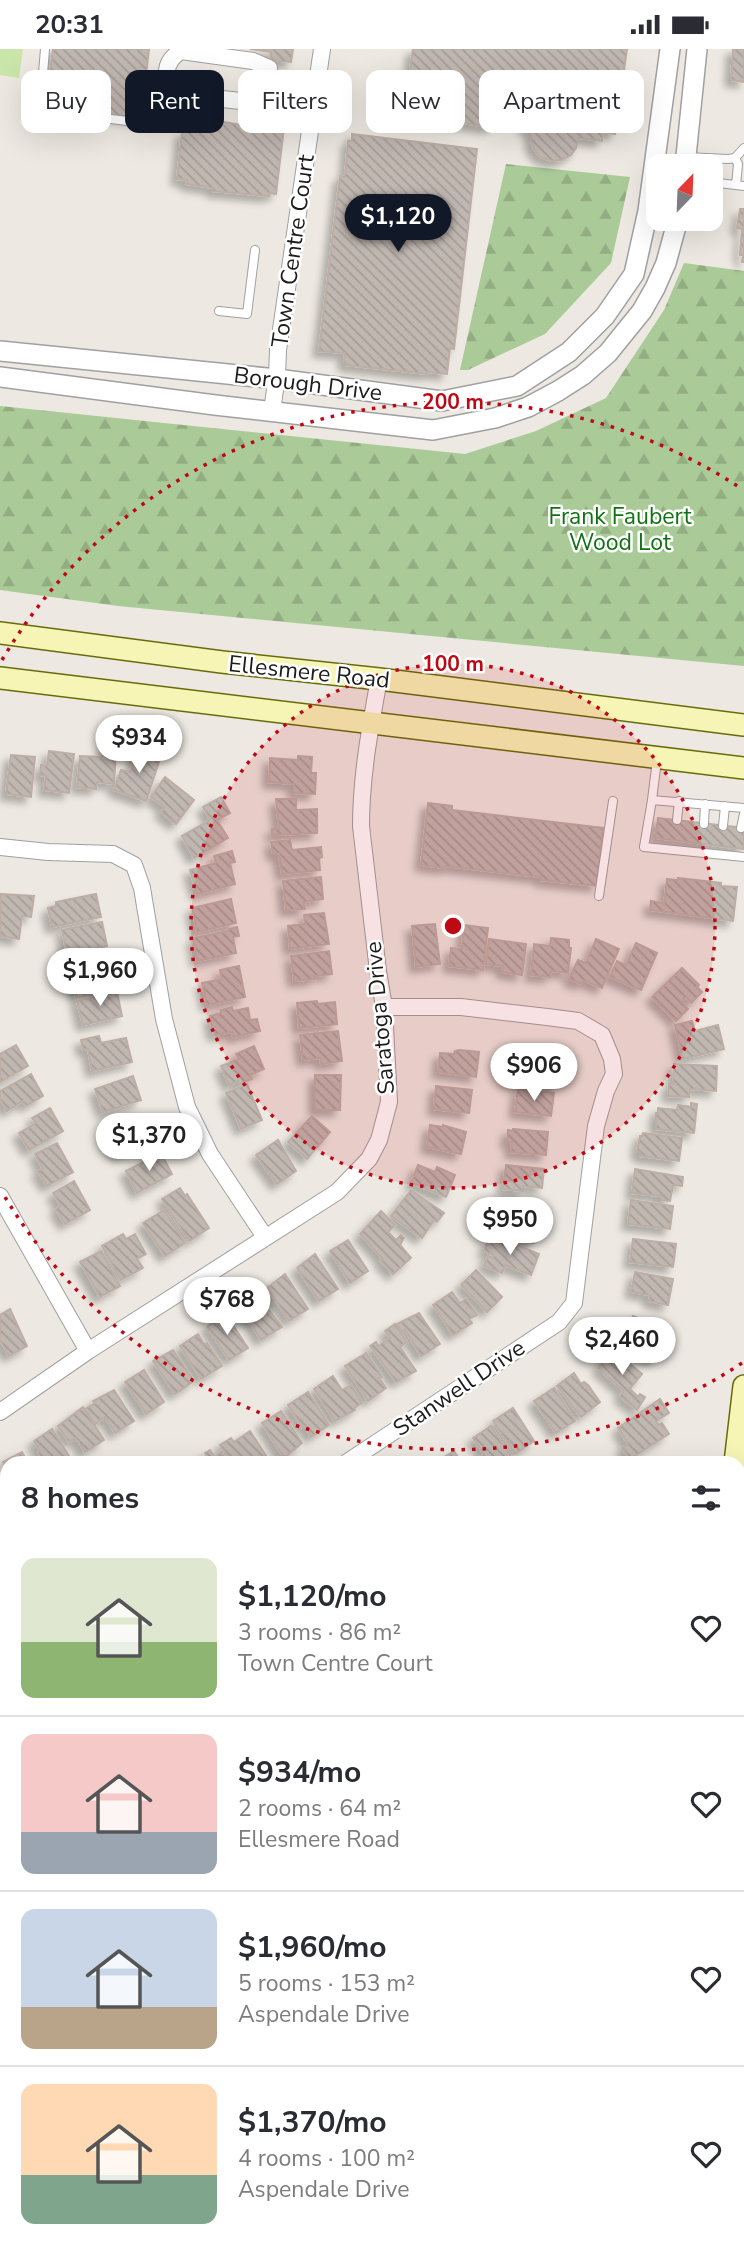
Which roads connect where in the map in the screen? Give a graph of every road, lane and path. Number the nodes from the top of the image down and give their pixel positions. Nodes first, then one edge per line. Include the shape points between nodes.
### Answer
1 (45, 49) edge
2 (322, 49) edge
3 (670, 49) edge
4 (697, 49) edge
5 (269, 68) dead end
6 (166, 70) edge
7 (125, 121) edge
8 (744, 148) edge
9 (687, 154) edge
10 (735, 158) junction
11 (723, 159) edge
12 (740, 186) edge
13 (675, 231) edge
14 (255, 250) dead end
15 (219, 311) dead end
16 (0, 351) edge
17 (0, 377) edge
18 (277, 379) junction
19 (272, 411) junction
20 (0, 621) edge
21 (0, 633) edge
22 (29, 636) junction
23 (0, 678) edge
24 (379, 679) junction
25 (371, 722) junction
26 (744, 725) edge
27 (658, 757) junction
28 (744, 768) edge
29 (652, 800) junction
30 (613, 801) dead end
31 (679, 801) junction
32 (705, 804) junction
33 (725, 806) junction
34 (744, 807) edge
35 (744, 814) edge
36 (677, 820) dead end
37 (704, 824) dead end
38 (723, 826) dead end
39 (741, 828) dead end
40 (0, 847) edge
41 (740, 854) edge
42 (599, 896) dead end
43 (384, 1007) junction
44 (0, 1196) edge
45 (265, 1237) junction
46 (88, 1351) junction
47 (744, 1386) edge
48 (0, 1412) edge
49 (357, 1456) edge
50 (735, 1456) edge

1 - 7 lane via 40,110
2 - 18 street, Town Centre Court
3 - 18 street, Borough Drive via 648,211 634,274 605,316 569,352 517,386 442,401
4 - 9 street
5 - 6 street via 253,61 181,51
8 - 10 lane
10 - 11 lane
10 - 12 lane
13 - 19 street, Borough Drive via 655,288 624,334 583,375 528,407 433,430
14 - 15 lane via 247,314
16 - 18 street, Borough Drive
17 - 19 street, Borough Drive
18 - 19 street, Town Centre Court
20 - 22 street
21 - 22 main road, Ellesmere Road
22 - 24 main road, Ellesmere Road
23 - 25 main road, Ellesmere Road
24 - 25 street, Saratoga Drive
24 - 26 main road, Ellesmere Road
25 - 27 main road, Ellesmere Road
25 - 43 street, Saratoga Drive via 361,826
27 - 28 main road, Ellesmere Road
27 - 29 lane
29 - 31 lane
29 - 41 lane via 644,847
30 - 42 lane
31 - 32 lane
31 - 36 lane
32 - 33 lane
32 - 37 lane
33 - 34 lane
33 - 38 lane
35 - 39 lane
40 - 45 street via 113,854 134,865 164,1019 187,1107 210,1154
43 - 45 street, Saratoga Drive via 389,1102 379,1140 369,1159 337,1192
43 - 49 street, Stanwell Drive via 461,1007 578,1021 601,1035 614,1074 596,1126 574,1303 559,1322
44 - 46 street
45 - 46 street, Saratoga Drive
46 - 48 street, Saratoga Drive
47 - 50 main road

